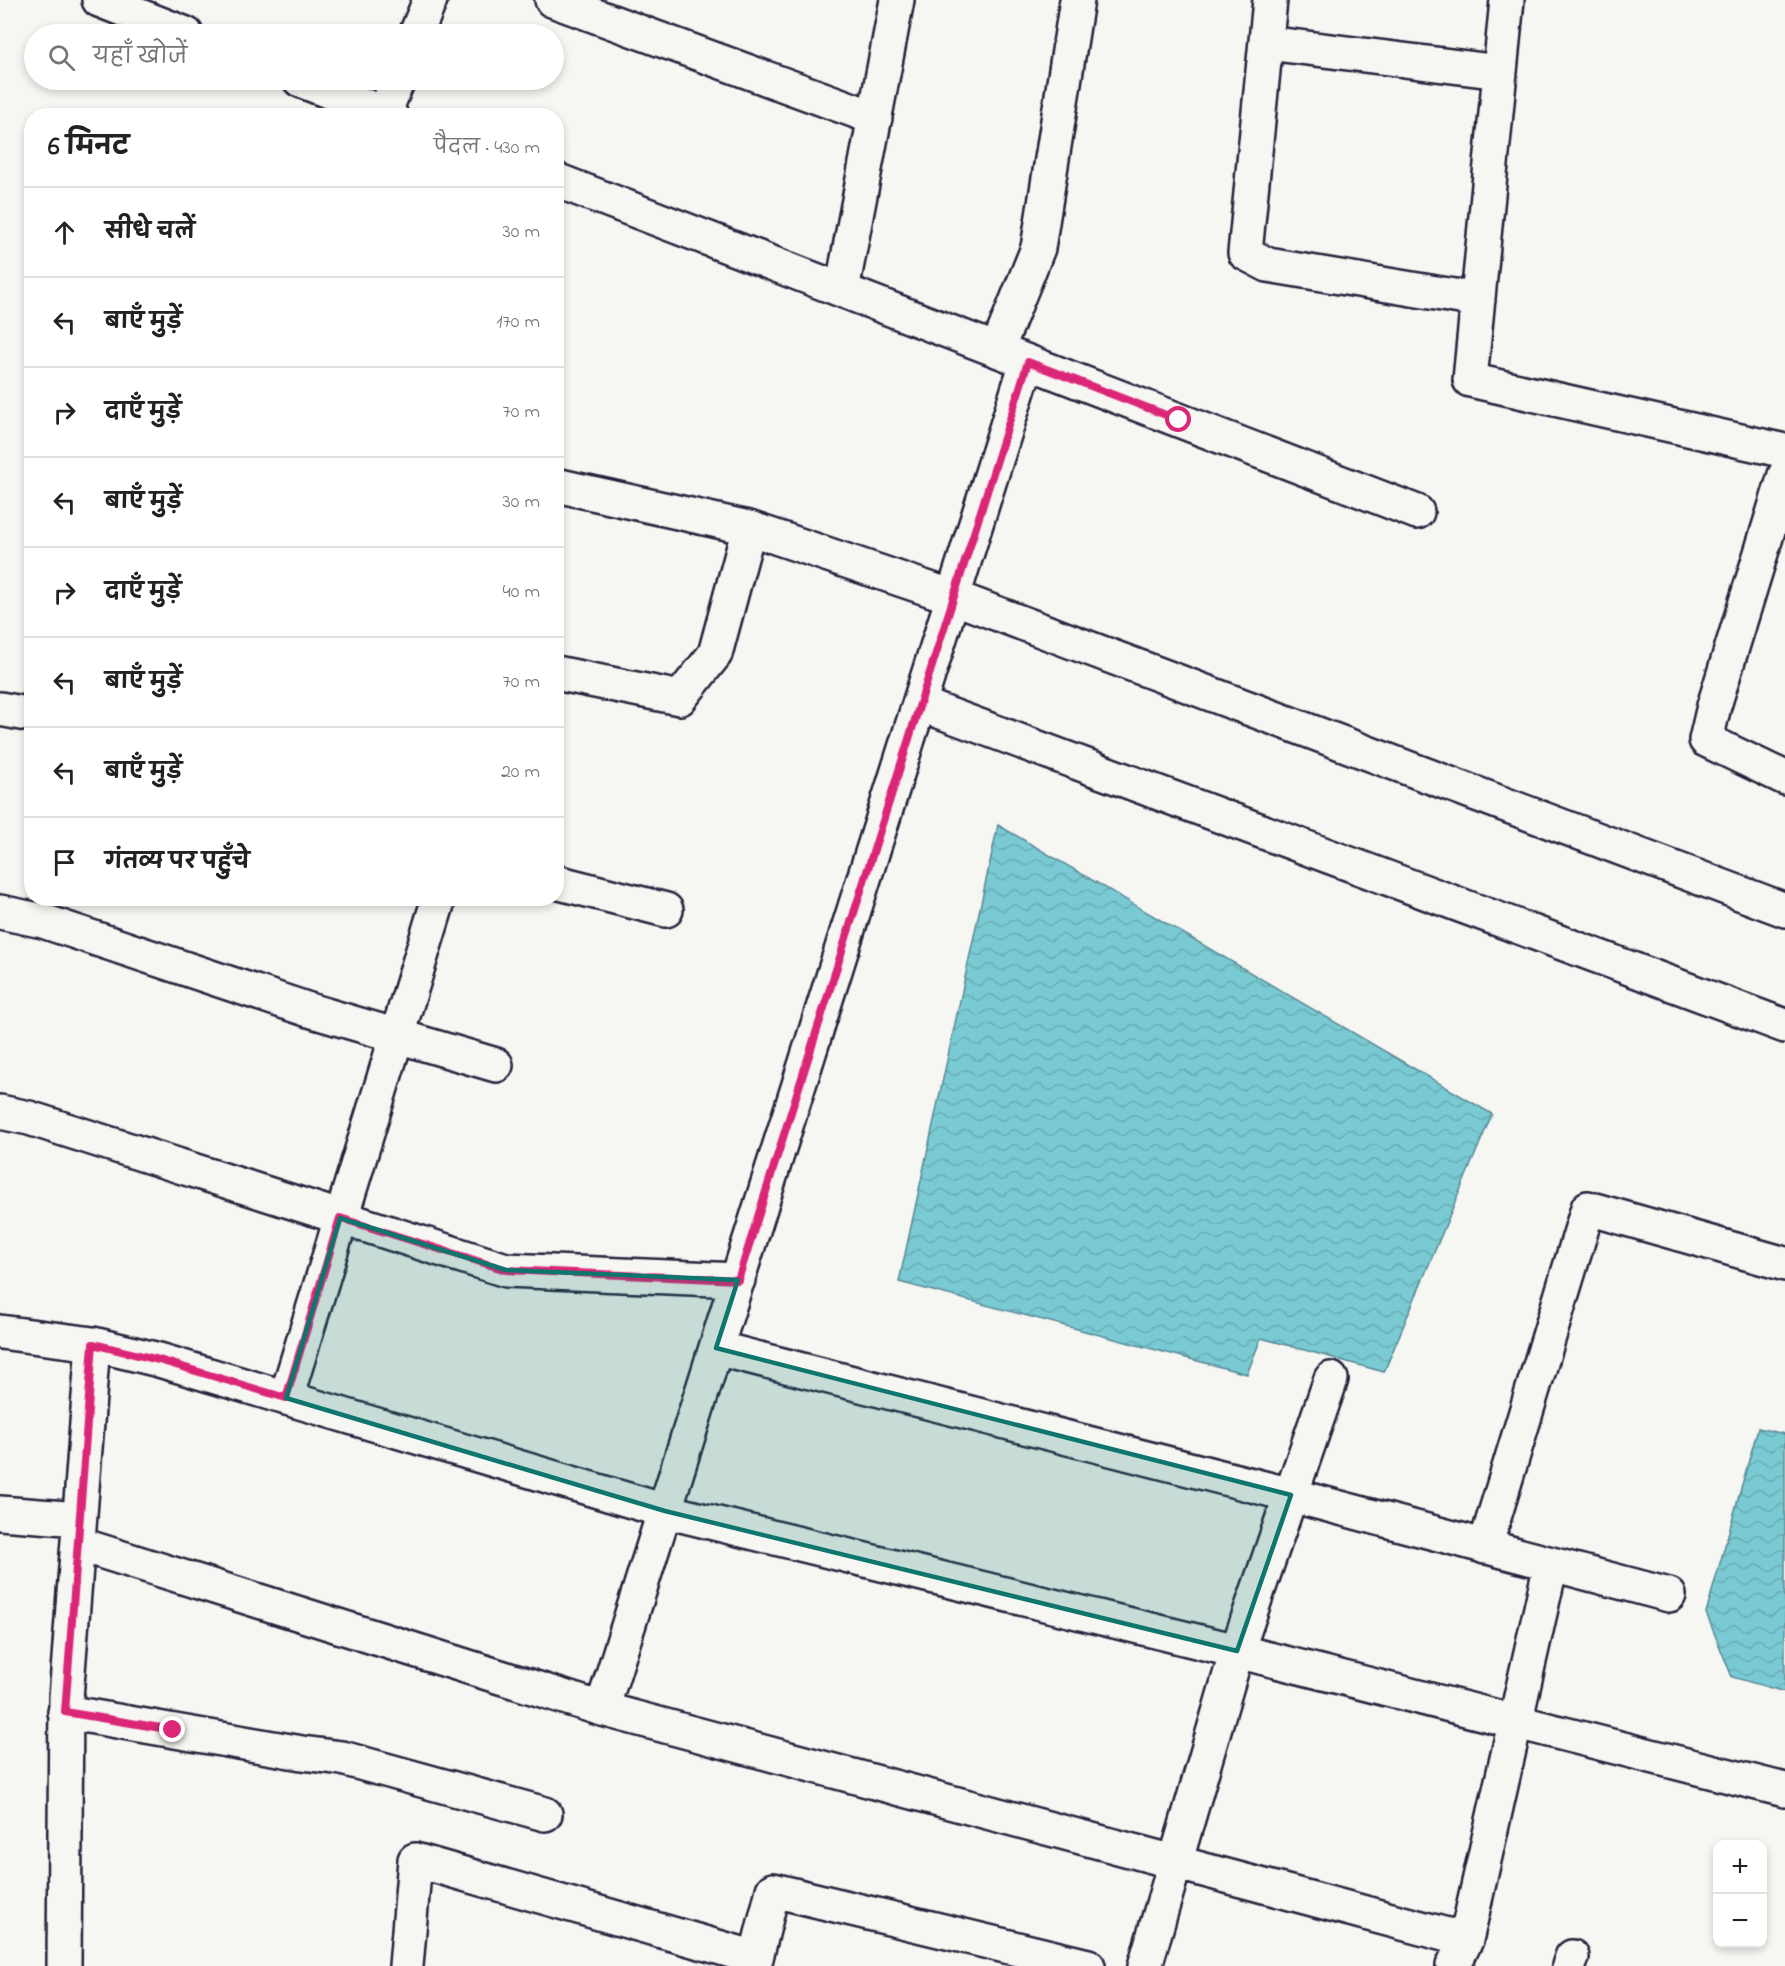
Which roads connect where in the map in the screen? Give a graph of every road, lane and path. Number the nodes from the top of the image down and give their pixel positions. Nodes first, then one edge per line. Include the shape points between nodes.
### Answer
1 (99, 0) edge
2 (430, 0) edge
3 (552, 0) edge
4 (897, 0) edge
5 (1077, 0) edge
6 (1270, 0) edge
7 (1507, 0) edge
8 (160, 24) edge
9 (420, 24) edge
10 (1267, 43) junction
11 (1500, 72) junction
12 (325, 90) edge
13 (395, 90) edge
14 (369, 108) edge
15 (388, 108) edge
16 (875, 118) junction
17 (564, 183) edge
18 (842, 290) junction
19 (1478, 300) junction
20 (997, 350) junction
21 (1028, 362) junction
22 (1785, 451) edge
23 (1785, 475) edge
24 (564, 487) edge
25 (1417, 512) dead end
26 (749, 528) junction
27 (953, 597) junction
28 (564, 676) edge
29 (920, 704) junction
30 (0, 709) edge
31 (24, 714) edge
32 (1785, 778) edge
33 (564, 884) edge
34 (437, 906) edge
35 (666, 910) dead end
36 (1785, 910) edge
37 (0, 912) edge
38 (1785, 1026) edge
39 (396, 1037) junction
40 (496, 1065) dead end
41 (0, 1112) edge
42 (340, 1218) junction
43 (1785, 1264) edge
44 (738, 1280) junction
45 (0, 1332) edge
46 (93, 1344) junction
47 (716, 1348) junction
48 (1331, 1379) dead end
49 (286, 1398) junction
50 (1291, 1495) junction
51 (665, 1511) junction
52 (0, 1513) edge
53 (79, 1531) junction
54 (1485, 1547) junction
55 (1551, 1564) junction
56 (1669, 1595) dead end
57 (1237, 1651) junction
58 (602, 1709) junction
59 (65, 1712) junction
60 (1515, 1721) junction
61 (1785, 1790) edge
62 (545, 1814) dead end
63 (1175, 1861) junction
64 (1459, 1953) edge
65 (64, 1966) edge
66 (406, 1966) edge
67 (1088, 1966) edge
68 (1145, 1966) edge

1 - 8 street
2 - 9 street
3 - 16 street
4 - 16 street
5 - 20 street via 1038,248
6 - 10 street
7 - 11 street
10 - 11 street
10 - 19 street via 1245,253 1268,265
11 - 19 street
12 - 14 street
13 - 15 street
16 - 18 street
17 - 18 street
18 - 20 street
19 - 22 street via 1470,381
20 - 21 street
21 - 25 street
21 - 27 street
23 - 32 street via 1706,740
24 - 26 street
26 - 27 street
26 - 28 street via 714,654 680,698
27 - 29 street
27 - 36 street
29 - 38 street
29 - 44 street
30 - 31 street
33 - 35 street
34 - 39 street
37 - 39 street via 43,921
39 - 40 street
39 - 42 street
41 - 42 street
42 - 44 street via 506,1270
42 - 49 street
43 - 54 street via 1588,1208
44 - 47 street
45 - 46 street
46 - 49 street
46 - 53 street
47 - 50 street
47 - 51 street
48 - 50 street
49 - 51 street
50 - 54 street
50 - 57 street
51 - 57 street
51 - 58 street
52 - 53 street
53 - 58 street
53 - 59 street
54 - 55 street
55 - 56 street
55 - 60 street
57 - 60 street
57 - 63 street
58 - 63 street
59 - 62 street via 342,1758
59 - 65 street
60 - 61 street
60 - 64 street
63 - 64 street
63 - 68 street
66 - 67 street via 415,1860 756,1958 773,1890

